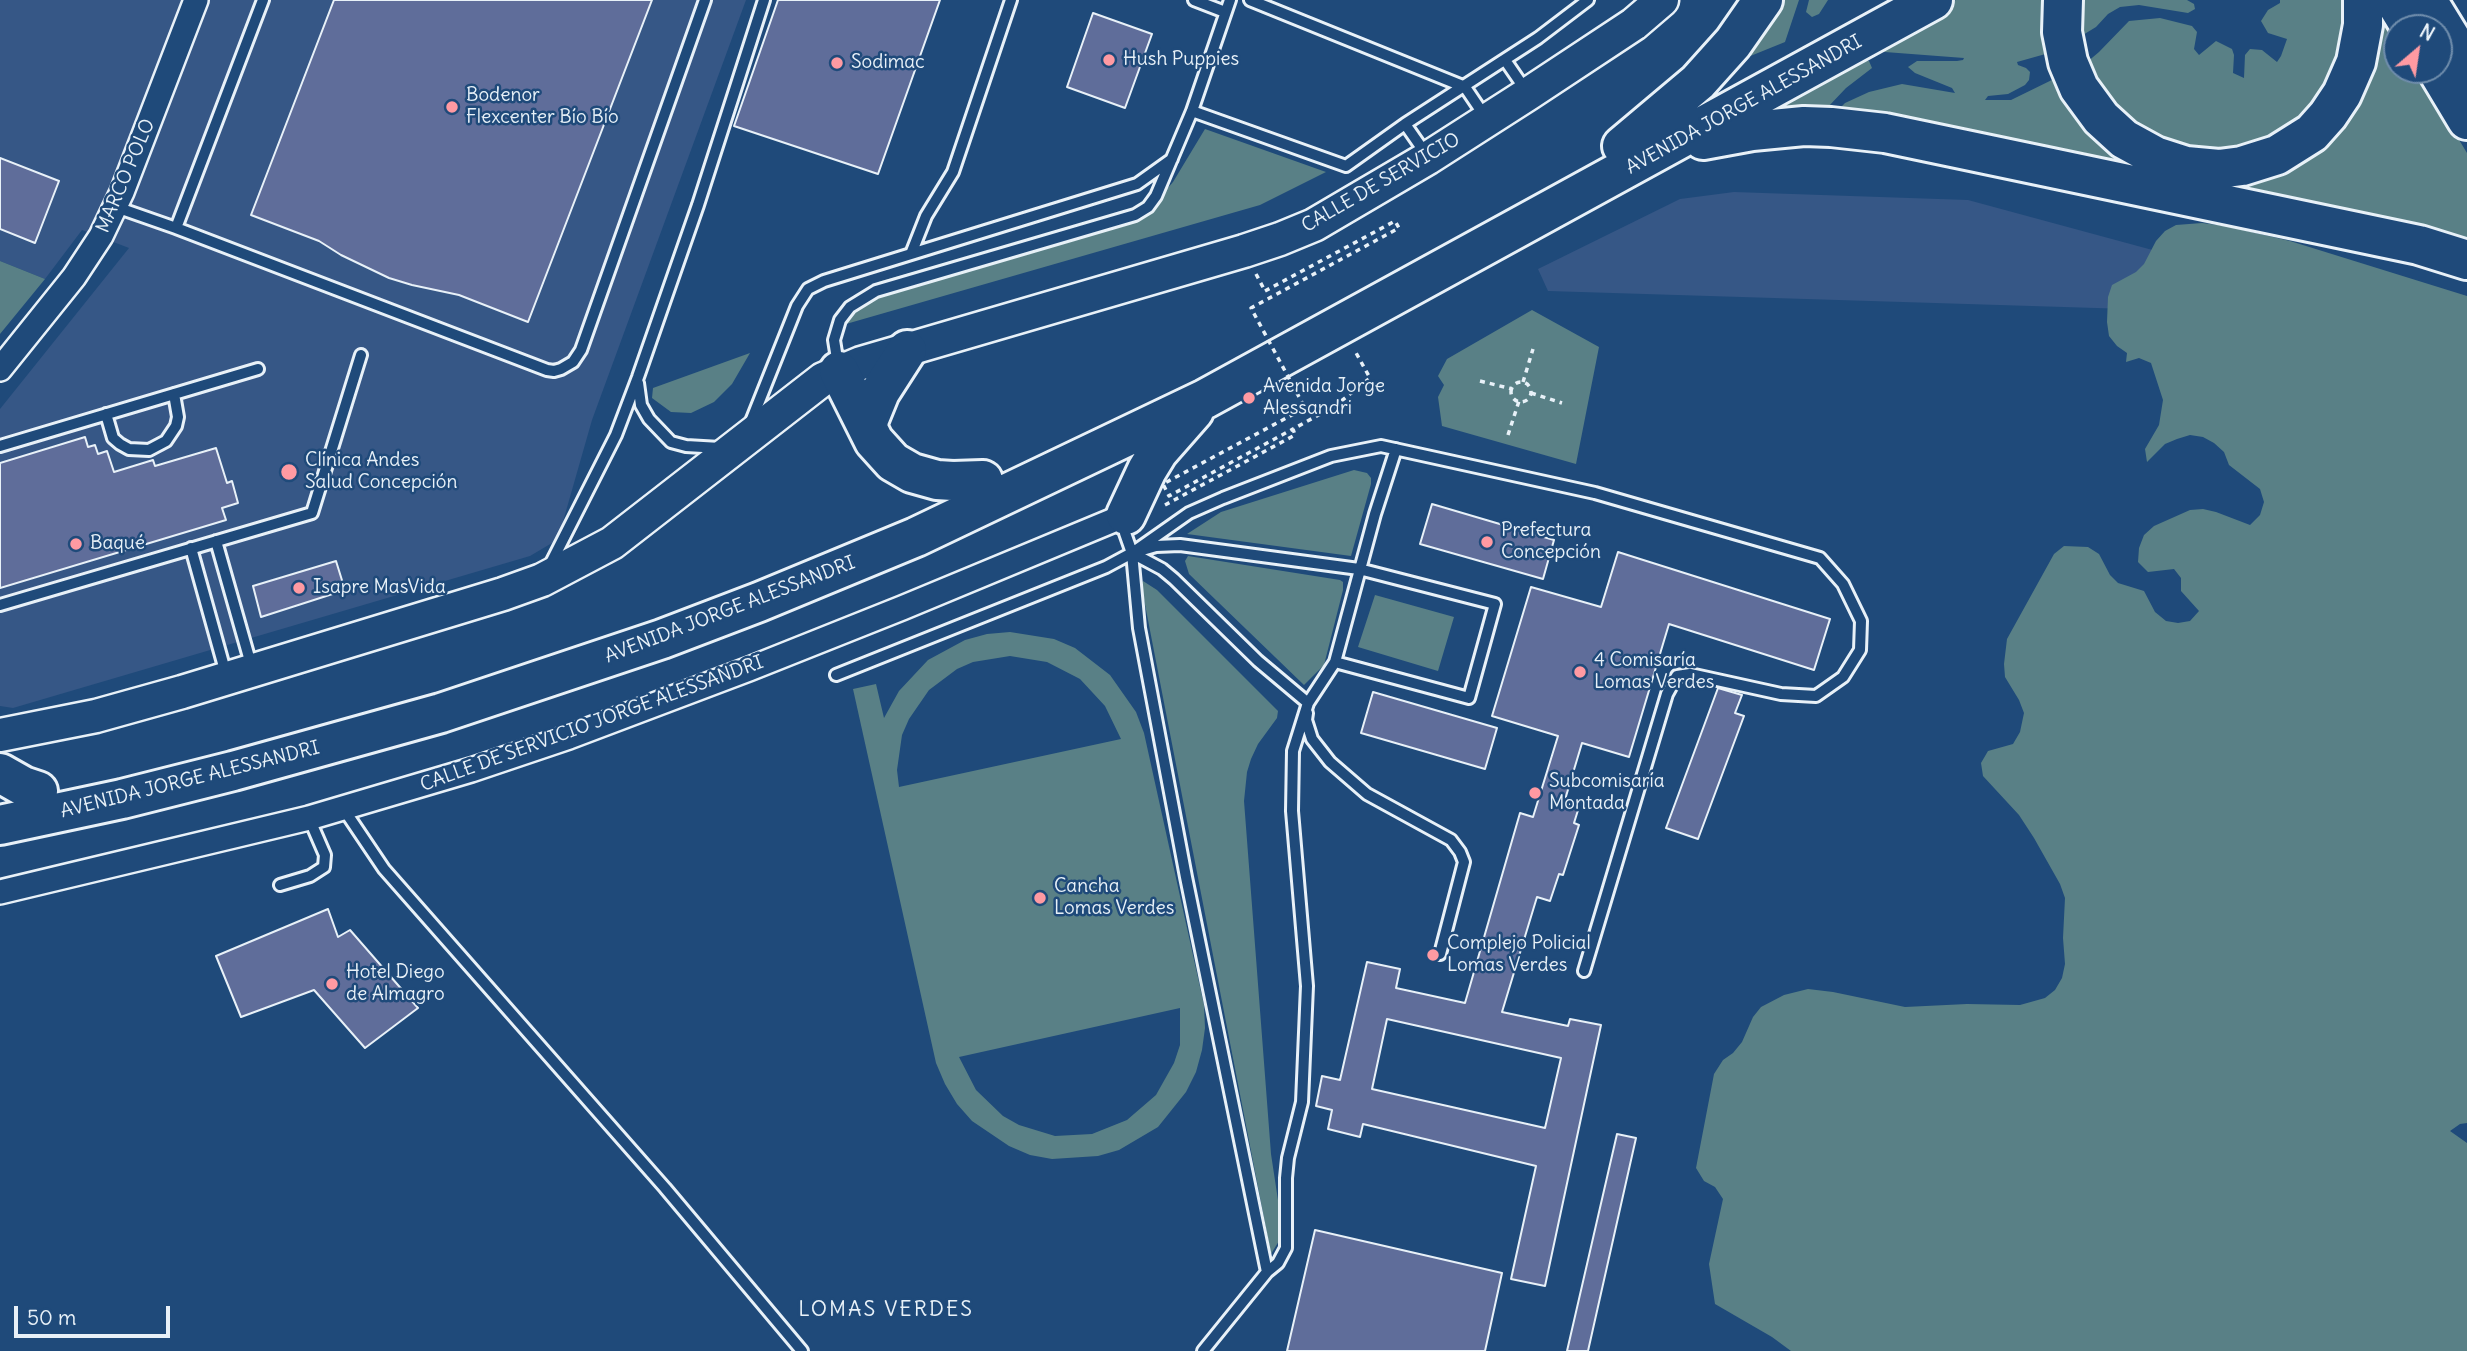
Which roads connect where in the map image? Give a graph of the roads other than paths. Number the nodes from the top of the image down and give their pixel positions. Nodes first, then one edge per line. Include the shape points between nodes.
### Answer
1 (196, 0) edge
2 (262, 0) edge
3 (705, 0) edge
4 (764, 0) edge
5 (1011, 0) edge
6 (1194, 0) edge
7 (1230, 0) edge
8 (1250, 0) edge
9 (1588, 0) edge
10 (1662, 0) edge
11 (1763, 0) edge
12 (1884, 0) edge
13 (1934, 0) edge
14 (2063, 0) edge
15 (2363, 0) edge
16 (2427, 0) edge
17 (2445, 0) edge
18 (1225, 12) junction
19 (2467, 20) edge
20 (1504, 60) junction
21 (2467, 65) edge
22 (2445, 84) edge
23 (1465, 87) junction
24 (1528, 94) junction
25 (1192, 111) junction
26 (1487, 120) junction
27 (2467, 120) edge
28 (1405, 124) junction
29 (1638, 150) junction
30 (1428, 158) junction
31 (1172, 159) junction
32 (116, 207) junction
33 (176, 228) junction
34 (911, 254) junction
35 (2467, 260) edge
36 (906, 350) junction
37 (361, 355) dead end
38 (0, 369) edge
39 (258, 369) dead end
40 (839, 372) junction
41 (638, 377) junction
42 (174, 394) junction
43 (1205, 399) junction
44 (106, 414) junction
45 (868, 428) junction
46 (739, 444) junction
47 (0, 446) edge
48 (1395, 449) junction
49 (1066, 467) junction
50 (983, 480) junction
51 (1141, 510) junction
52 (216, 541) junction
53 (191, 548) junction
54 (1132, 553) junction
55 (1359, 569) junction
56 (542, 580) junction
57 (0, 605) edge
58 (1335, 662) junction
59 (240, 674) junction
60 (836, 675) dead end
61 (1308, 703) junction
62 (8, 731) edge
63 (0, 773) edge
64 (38, 791) junction
65 (0, 800) edge
66 (346, 807) junction
67 (309, 818) junction
68 (0, 825) edge
69 (280, 886) dead end
70 (0, 892) edge
71 (1440, 954) dead end
72 (1584, 971) dead end
73 (1267, 1272) junction
74 (802, 1351) edge
75 (1203, 1351) edge

1 - 32 street, MARCO POLO
2 - 33 lane
3 - 33 lane via 581,349 573,362 561,369 547,370
4 - 41 lane
5 - 34 lane via 953,172 926,216
6 - 18 lane
7 - 18 lane
8 - 23 lane
9 - 20 lane
10 - 24 street, CALLE DE SERVICIO via 1634,24
11 - 29 highway via 1733,43
12 - 29 highway, AVENIDA JORGE ALESSANDRI
13 - 29 highway, AVENIDA JORGE ALESSANDRI
14 - 15 highway via 2062,32 2068,62 2083,95 2101,118 2124,139 2155,156 2186,166 2219,169 2277,155 2312,133 2328,115 2356,62
16 - 21 highway
17 - 19 highway
18 - 25 lane
20 - 23 lane
20 - 24 lane
22 - 27 highway
23 - 26 lane
23 - 28 lane
24 - 26 street, CALLE DE SERVICIO
25 - 28 lane via 1346,166
25 - 31 lane
26 - 30 street, CALLE DE SERVICIO
28 - 30 lane
29 - 35 highway via 1804,126 1858,129 2419,245
29 - 43 highway, AVENIDA JORGE ALESSANDRI
29 - 50 highway, AVENIDA JORGE ALESSANDRI
30 - 36 street, CALLE DE SERVICIO via 1314,225 1280,239
31 - 34 lane via 1137,184
31 - 40 lane via 1156,196 1135,215 876,291 850,307 834,340
32 - 33 lane
32 - 38 street, MARCO POLO via 74,277
34 - 46 lane via 808,289
36 - 40 street
36 - 45 highway via 880,391
37 - 52 lane via 312,513
39 - 42 lane
40 - 45 highway
40 - 46 street via 811,387
41 - 46 lane via 641,405 659,433 671,442 687,446
41 - 56 lane via 616,435
42 - 44 lane
42 - 44 lane via 176,426 166,441 149,450 120,444 113,438
43 - 49 highway, AVENIDA JORGE ALESSANDRI
43 - 51 highway via 1158,452 1135,492
44 - 47 lane
45 - 50 highway via 882,452 912,473 953,481
46 - 56 street via 612,543
48 - 54 lane via 1381,446 1331,456 1223,498 1189,513
48 - 55 lane
48 - 72 lane via 1595,493 1820,558 1843,584 1861,621 1860,650 1843,677 1816,696 1781,694 1690,674 1677,676 1667,694
49 - 51 highway via 1111,479
49 - 68 highway, AVENIDA JORGE ALESSANDRI via 916,537 771,597 576,669 330,746
50 - 64 highway, AVENIDA JORGE ALESSANDRI via 756,576 544,654 275,735
51 - 54 lane via 1125,533
51 - 66 street, CALLE DE SERVICIO JORGE ALESSANDRI via 654,705
52 - 53 lane
52 - 59 lane
53 - 57 lane
53 - 59 lane
54 - 55 lane via 1180,545
54 - 60 lane
54 - 61 lane via 1174,579
54 - 73 lane via 1139,628
55 - 58 lane
55 - 58 lane via 1495,604 1469,698
56 - 59 street
58 - 61 lane
59 - 62 street via 96,716
61 - 71 lane via 1306,720 1312,739 1330,762 1367,794 1451,840 1460,852 1464,862
61 - 73 lane via 1293,751 1292,811 1307,986 1302,1102 1288,1158 1286,1248
63 - 64 highway
64 - 65 highway, AVENIDA JORGE ALESSANDRI
66 - 67 street, CALLE DE SERVICIO JORGE ALESSANDRI
66 - 74 lane via 384,869 656,1177
67 - 69 lane via 325,855 324,867
67 - 70 street, CALLE DE SERVICIO JORGE ALESSANDRI
73 - 75 lane

